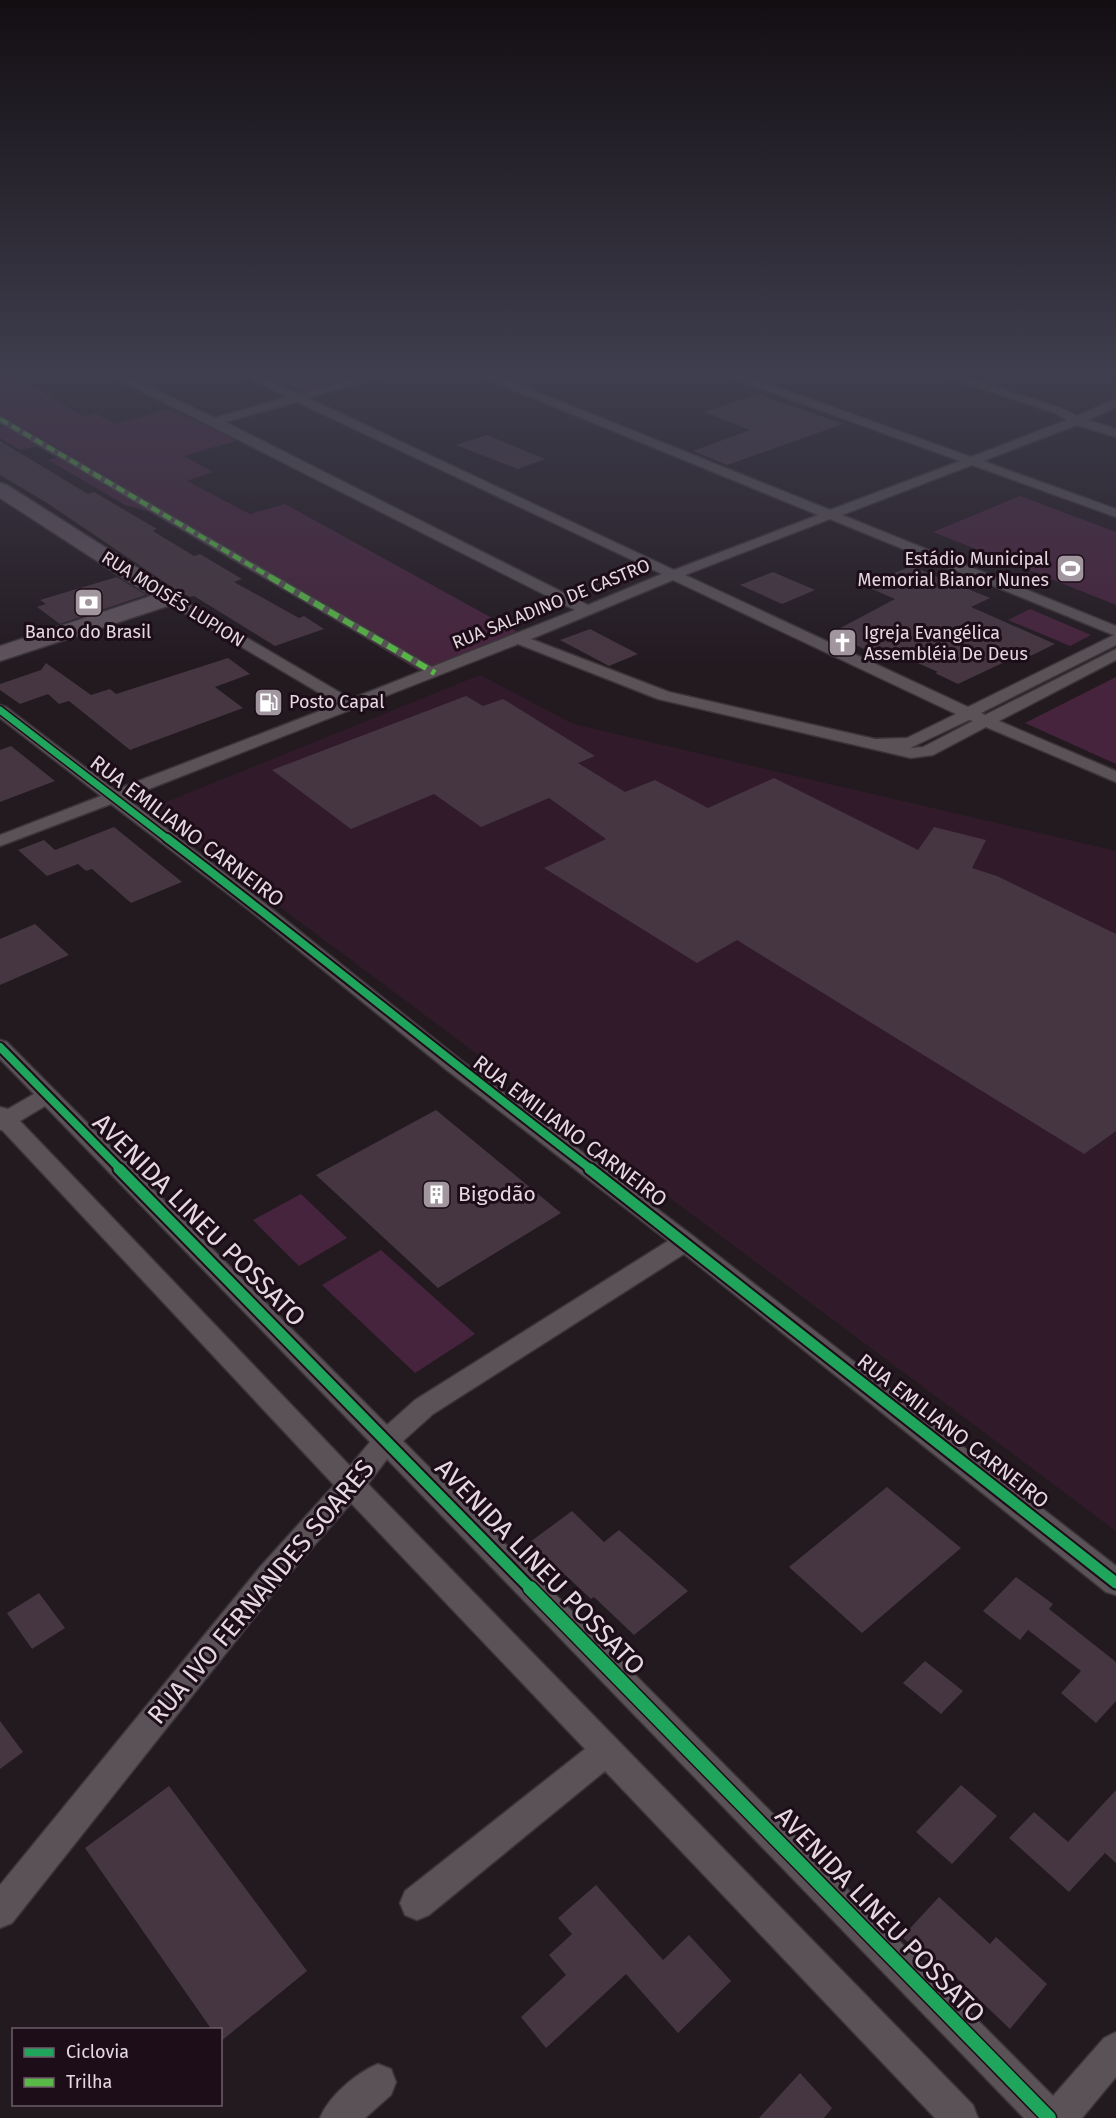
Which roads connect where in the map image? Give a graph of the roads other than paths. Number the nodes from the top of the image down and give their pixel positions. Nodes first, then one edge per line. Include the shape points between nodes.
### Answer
1 (87, 470) edge
2 (308, 470) edge
3 (454, 470) edge
4 (718, 470) edge
5 (943, 470) edge
6 (995, 470) edge
7 (0, 489) edge
8 (1116, 513) edge
9 (828, 515) junction
10 (675, 574) junction
11 (169, 598) junction
12 (589, 611) junction
13 (1116, 631) edge
14 (519, 639) junction
15 (1116, 639) edge
16 (0, 654) edge
17 (1116, 654) edge
18 (435, 673) junction
19 (349, 704) junction
20 (0, 711) edge
21 (967, 713) junction
22 (987, 721) junction
23 (875, 744) junction
24 (1116, 777) edge
25 (113, 797) junction
26 (0, 841) edge
27 (0, 1047) edge
28 (46, 1096) junction
29 (2, 1119) edge
30 (685, 1242) junction
31 (387, 1440) junction
32 (351, 1485) junction
33 (1116, 1583) edge
34 (606, 1751) junction
35 (417, 1903) dead end
36 (0, 1911) edge
37 (1116, 2050) edge
38 (378, 2082) dead end
39 (338, 2118) edge
40 (960, 2118) edge
41 (1048, 2118) edge
42 (1058, 2118) edge

1 - 18 street
2 - 12 street
3 - 10 street
4 - 9 street
5 - 9 street, RUA SALADINO DE CASTRO
6 - 8 street
7 - 11 main road, RUA MOISÉS LUPION
9 - 10 street, RUA SALADINO DE CASTRO
9 - 13 street
10 - 12 street, RUA SALADINO DE CASTRO
10 - 21 street
11 - 16 main road
11 - 19 street, RUA MOISÉS LUPION
12 - 14 street, RUA SALADINO DE CASTRO
14 - 18 street, RUA SALADINO DE CASTRO
14 - 23 street via 664,696
15 - 21 street
17 - 22 street
18 - 19 street, RUA SALADINO DE CASTRO
19 - 25 street, RUA SALADINO DE CASTRO
20 - 25 street, RUA EMILIANO CARNEIRO
21 - 22 street
21 - 23 street via 910,743
22 - 23 street via 927,752 911,753
22 - 24 street
25 - 26 street, RUA SALADINO DE CASTRO
25 - 30 street, RUA EMILIANO CARNEIRO
27 - 28 street, AVENIDA LINEU POSSATO
28 - 29 street
28 - 31 street, AVENIDA LINEU POSSATO
29 - 32 street
30 - 31 street, RUA IVO FERNANDES SOARES via 424,1407
30 - 33 street, RUA EMILIANO CARNEIRO
31 - 32 street, RUA IVO FERNANDES SOARES
31 - 41 street, AVENIDA LINEU POSSATO
32 - 34 street
32 - 36 street, RUA IVO FERNANDES SOARES via 270,1576
34 - 35 street
34 - 40 street
37 - 42 street
38 - 39 street

